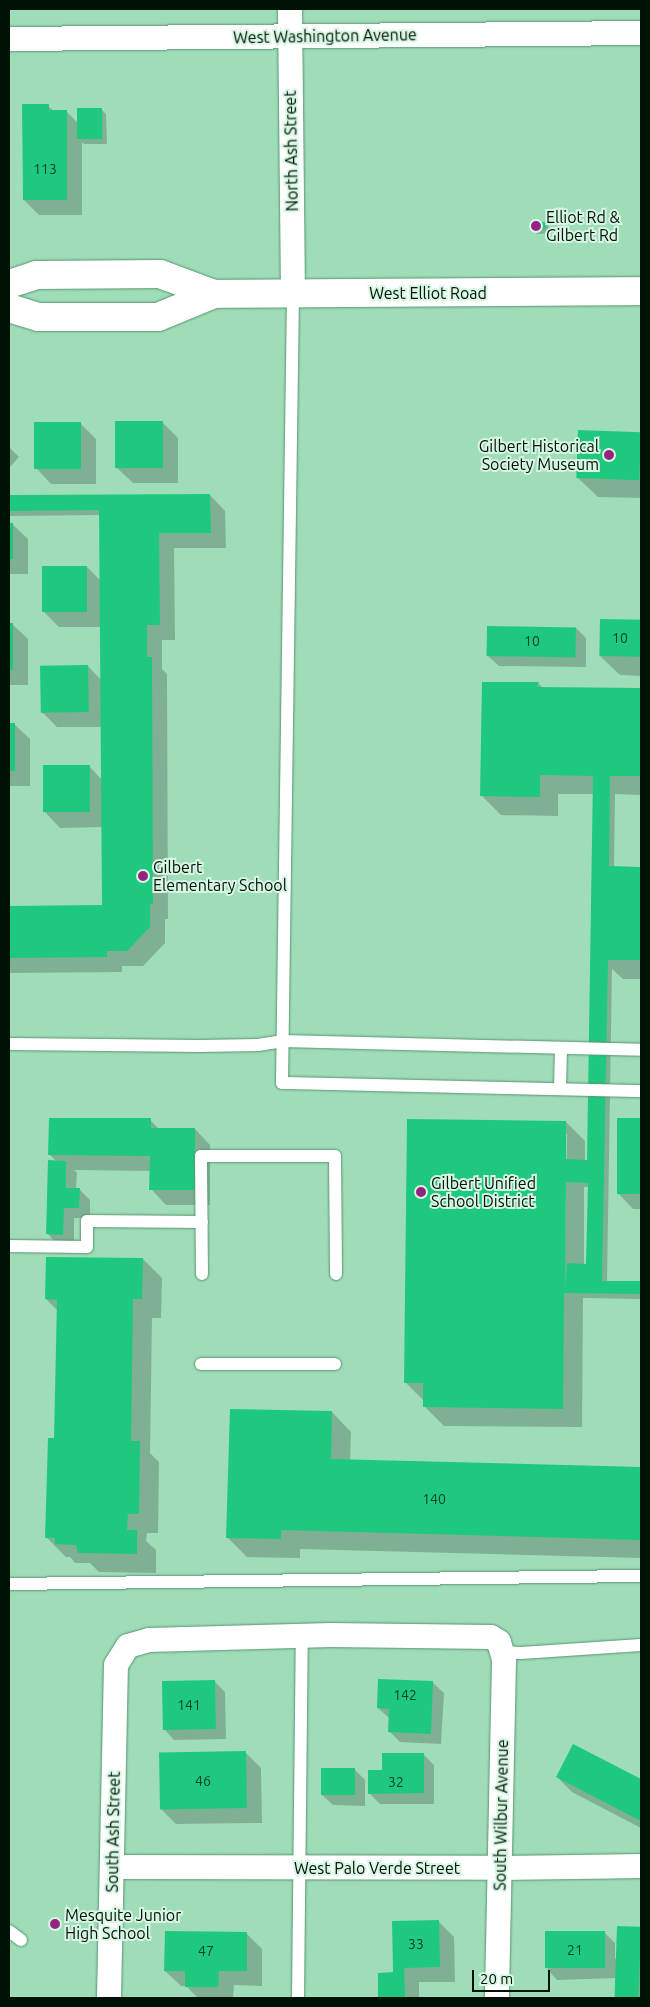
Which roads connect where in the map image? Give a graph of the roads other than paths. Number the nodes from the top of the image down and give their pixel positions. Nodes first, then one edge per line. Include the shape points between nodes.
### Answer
1 (290, 9) edge
2 (641, 33) edge
3 (290, 37) junction
4 (9, 39) edge
5 (9, 284) edge
6 (641, 291) edge
7 (214, 294) junction
8 (293, 294) junction
9 (9, 308) edge
10 (282, 1040) junction
11 (9, 1044) edge
12 (561, 1048) junction
13 (641, 1050) edge
14 (560, 1089) junction
15 (641, 1091) edge
16 (202, 1222) junction
17 (9, 1246) edge
18 (202, 1274) dead end
19 (336, 1274) dead end
20 (201, 1364) dead end
21 (335, 1364) dead end
22 (641, 1576) edge
23 (9, 1584) edge
24 (302, 1636) junction
25 (496, 1645) junction
26 (641, 1645) edge
27 (641, 1866) edge
28 (112, 1867) junction
29 (300, 1868) junction
30 (500, 1868) junction
31 (9, 1931) edge
32 (21, 1940) dead end
33 (110, 1998) edge
34 (298, 1998) edge
35 (497, 1998) edge

1 - 3 street, North Ash Street
2 - 3 street, West Washington Avenue
3 - 4 street, West Washington Avenue
3 - 8 street, North Ash Street
5 - 7 main road, West Elliot Road via 36,275 160,274
6 - 8 main road, West Elliot Road
7 - 8 main road, West Elliot Road
7 - 9 main road, West Elliot Road via 158,316 39,317
8 - 10 lane
10 - 11 lane via 258,1045 199,1046
10 - 12 lane
10 - 14 lane via 282,1083
12 - 13 lane
12 - 14 lane
14 - 15 lane
16 - 17 lane via 88,1221 87,1247
16 - 18 lane
16 - 19 lane via 201,1156 335,1156
20 - 21 lane
22 - 23 lane
24 - 25 street
24 - 28 street, South Ash Street via 149,1640 128,1646 116,1665
24 - 29 lane
25 - 26 lane via 521,1653
25 - 30 street, South Wilbur Avenue via 504,1660
27 - 30 street, West Palo Verde Street
28 - 29 street, West Palo Verde Street
28 - 33 street, South Ash Street
29 - 30 street, West Palo Verde Street
29 - 34 lane
30 - 35 street, South Wilbur Avenue
31 - 32 lane

